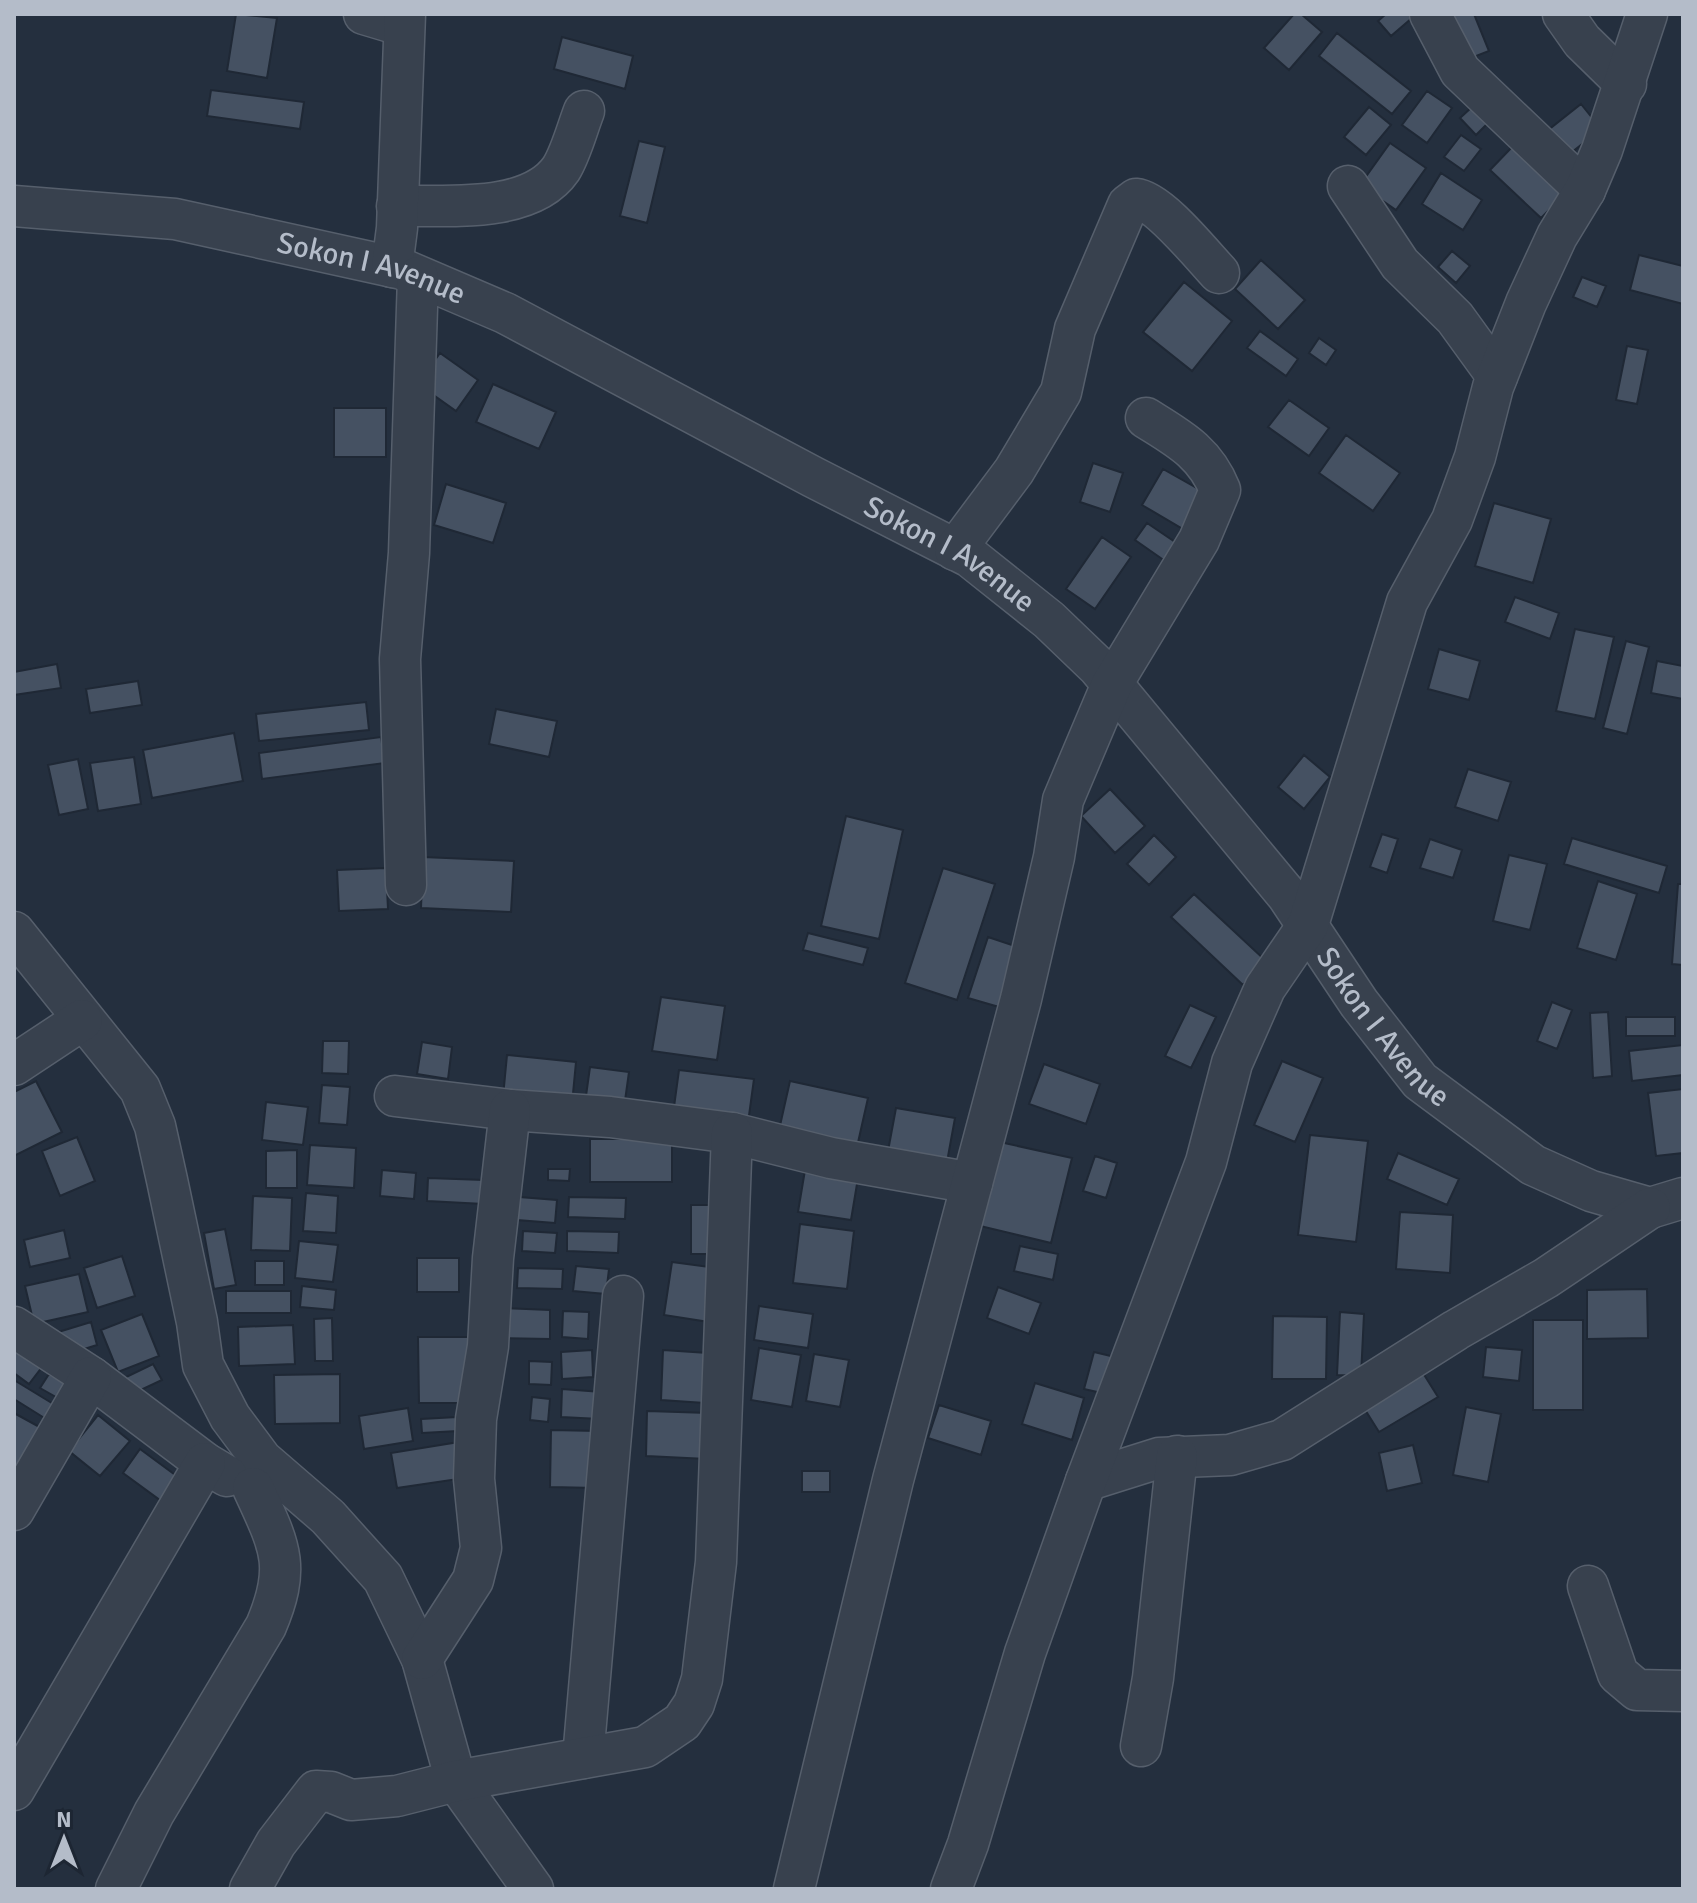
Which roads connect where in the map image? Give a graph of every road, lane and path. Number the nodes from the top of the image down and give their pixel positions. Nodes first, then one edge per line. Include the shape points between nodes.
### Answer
1 (364, 14) edge
2 (1430, 14) edge
3 (1563, 14) edge
4 (1647, 14) edge
5 (404, 20) edge
6 (1626, 84) junction
7 (584, 111) dead end
8 (1348, 186) dead end
9 (1585, 190) junction
10 (14, 206) edge
11 (397, 206) junction
12 (405, 272) junction
13 (1219, 273) dead end
14 (1497, 376) junction
15 (1146, 418) dead end
16 (955, 550) junction
17 (1112, 684) junction
18 (406, 885) dead end
19 (1308, 925) junction
20 (14, 932) edge
21 (82, 1020) junction
22 (14, 1065) edge
23 (395, 1096) dead end
24 (510, 1110) junction
25 (732, 1133) junction
26 (972, 1183) junction
27 (1666, 1203) edge
28 (623, 1296) dead end
29 (14, 1327) edge
30 (91, 1377) junction
31 (1177, 1456) junction
32 (205, 1463) junction
33 (1086, 1481) junction
34 (253, 1488) junction
35 (14, 1510) edge
36 (328, 1517) junction
37 (1588, 1586) dead end
38 (422, 1659) junction
39 (1683, 1691) edge
40 (1141, 1746) dead end
41 (583, 1758) junction
42 (456, 1781) junction
43 (14, 1790) edge
44 (529, 1888) edge
45 (116, 1889) edge
46 (250, 1889) edge
47 (794, 1889) edge
48 (951, 1889) edge

1 - 5 street
2 - 9 street via 1460,71
3 - 6 street
4 - 6 street
5 - 11 street
6 - 9 street
7 - 11 street via 561,169 536,192 507,202
8 - 14 street via 1400,264 1455,318
9 - 14 street via 1557,236
10 - 12 street, Sokon I Avenue via 175,219
11 - 12 street
12 - 16 street, Sokon I Avenue via 505,313
12 - 18 street via 409,553 400,659
13 - 16 street via 1146,202 1136,199 1128,205 1075,329 1061,392 1014,471
14 - 19 street via 1452,520 1407,602
15 - 17 street via 1200,455 1220,490 1199,540
16 - 17 street, Sokon I Avenue via 1049,620
17 - 19 street, Sokon I Avenue
17 - 26 street via 1063,800 1039,925
19 - 27 street, Sokon I Avenue via 1359,1003 1420,1081 1533,1165 1591,1191
19 - 33 street via 1265,988 1232,1063 1206,1162
20 - 21 street
21 - 22 street
21 - 36 street via 140,1089 155,1126 203,1365 230,1417 262,1460
23 - 24 street
24 - 25 street
24 - 38 street via 476,1419 474,1479 481,1548 473,1580
25 - 26 street via 831,1158
25 - 41 street via 716,1562 702,1679 688,1713 666,1735 645,1747
26 - 47 street
27 - 31 street via 1282,1440 1230,1455
28 - 41 street
29 - 30 street
30 - 32 street
30 - 35 street
31 - 33 street
31 - 40 street
32 - 34 street
32 - 43 street
33 - 48 street
34 - 36 street
34 - 45 street via 277,1540 282,1578 276,1603
36 - 38 street via 383,1578
37 - 39 street via 1618,1674 1637,1690
38 - 42 street
41 - 42 street
42 - 44 street
42 - 46 street via 397,1796 351,1800 316,1791 276,1843

